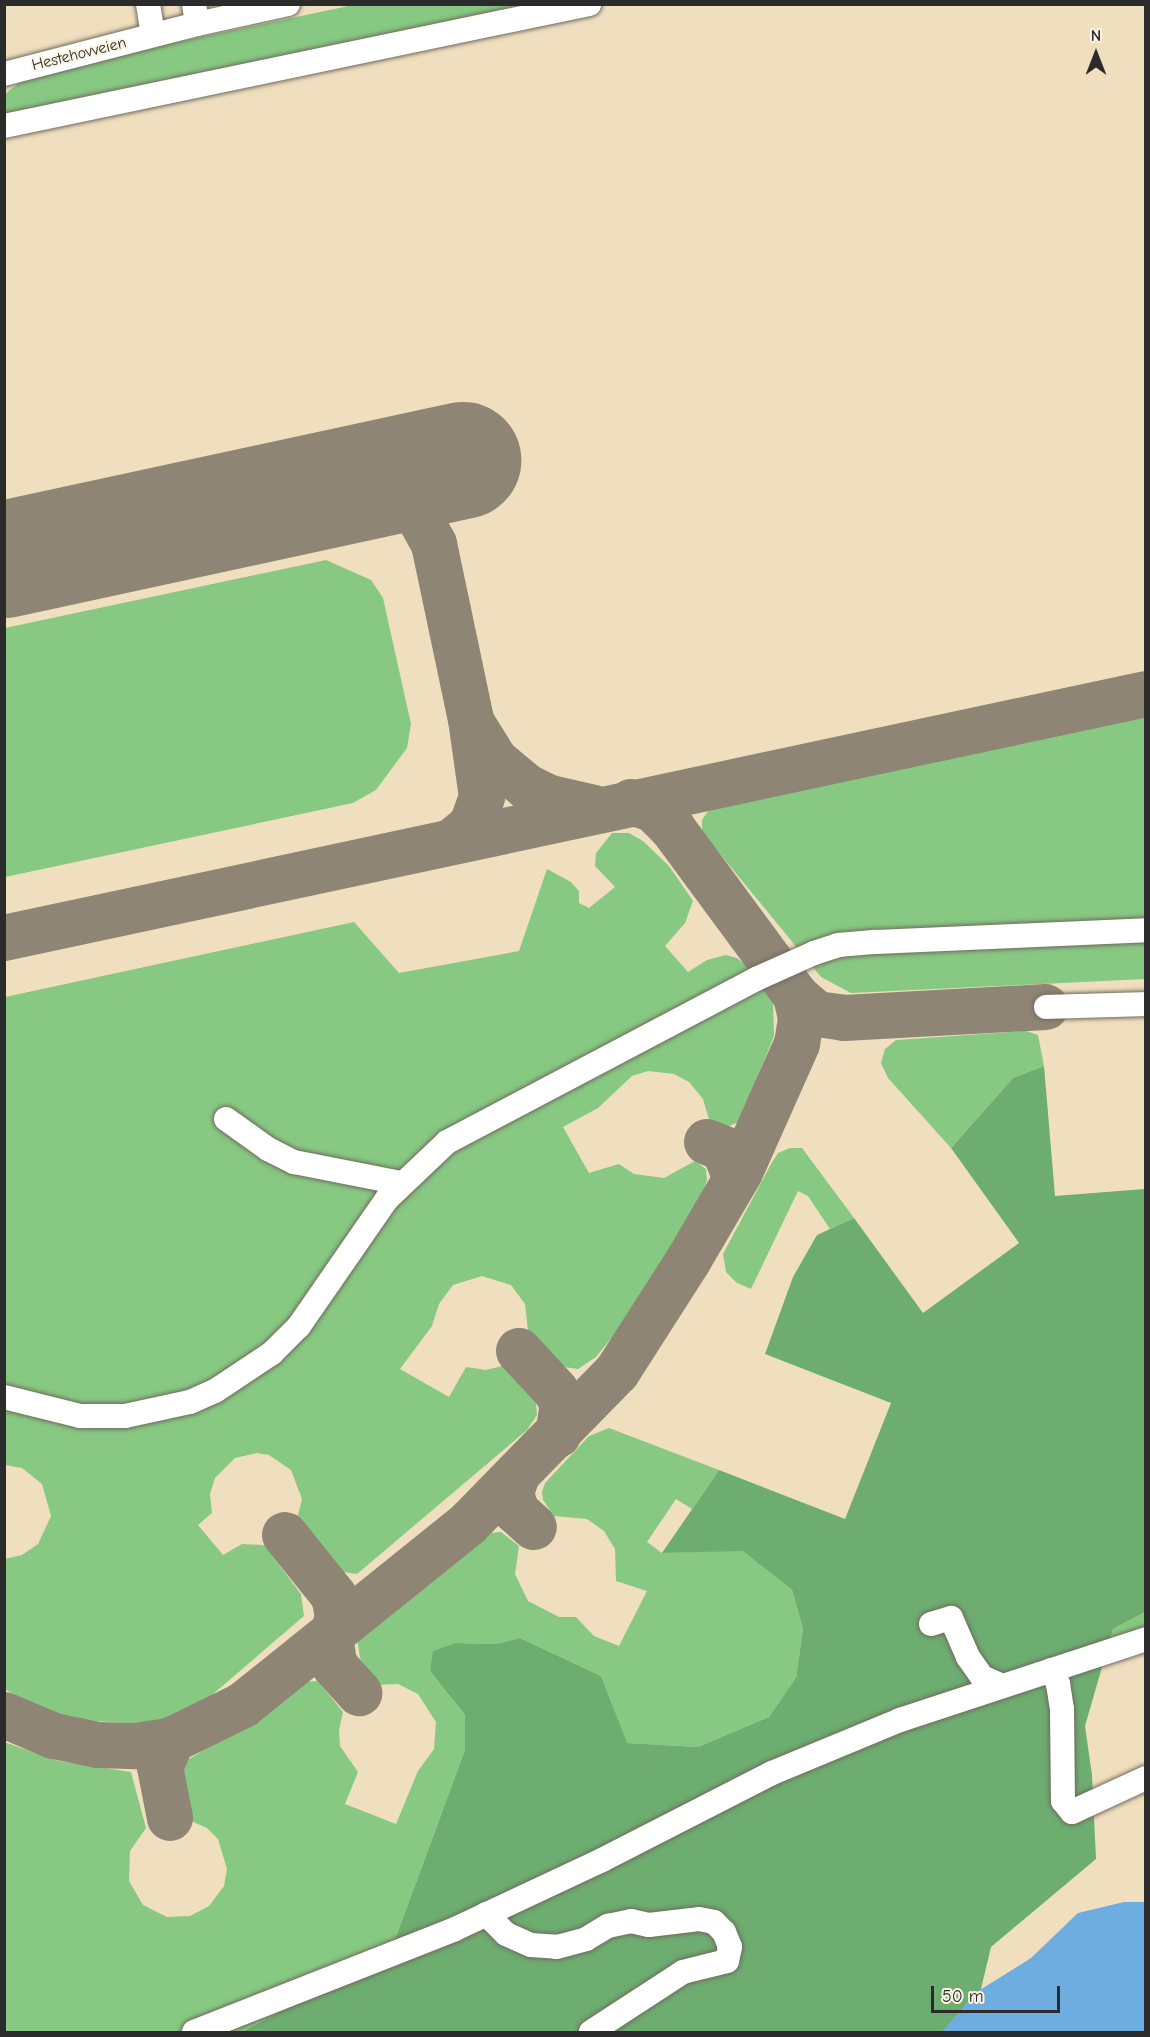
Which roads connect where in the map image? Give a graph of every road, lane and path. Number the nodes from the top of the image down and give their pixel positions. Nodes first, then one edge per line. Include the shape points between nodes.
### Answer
1 (148, 4) edge
2 (288, 4) edge
3 (589, 4) edge
4 (196, 14) edge
5 (153, 35) junction
6 (4, 74) edge
7 (4, 126) edge
8 (1146, 930) edge
9 (1146, 1004) edge
10 (1046, 1007) dead end
11 (226, 1119) dead end
12 (401, 1183) junction
13 (4, 1398) edge
14 (931, 1624) dead end
15 (1146, 1639) edge
16 (1051, 1670) junction
17 (1002, 1686) junction
18 (1146, 1778) edge
19 (486, 1914) junction
20 (194, 2032) edge
21 (591, 2032) edge

1 - 5 street
2 - 4 street, Hestehovveien
3 - 7 street
4 - 5 street, Hestehovveien
5 - 6 street, Hestehovveien
8 - 12 street via 876,942 838,945 814,953 485,1120 447,1142
9 - 10 street
11 - 12 street via 294,1162
12 - 13 street via 299,1326 272,1353 215,1391 190,1402 125,1416 80,1416
14 - 17 street via 951,1618 968,1658 982,1677
15 - 16 street
16 - 17 street
16 - 18 street via 1058,1684 1062,1710 1063,1801 1072,1812
17 - 19 street via 900,1720 772,1773
19 - 20 street
19 - 21 street via 506,1934 531,1945 558,1947 586,1939 608,1926 631,1921 649,1925 699,1919 714,1922 724,1932 730,1947 727,1961 683,1972

